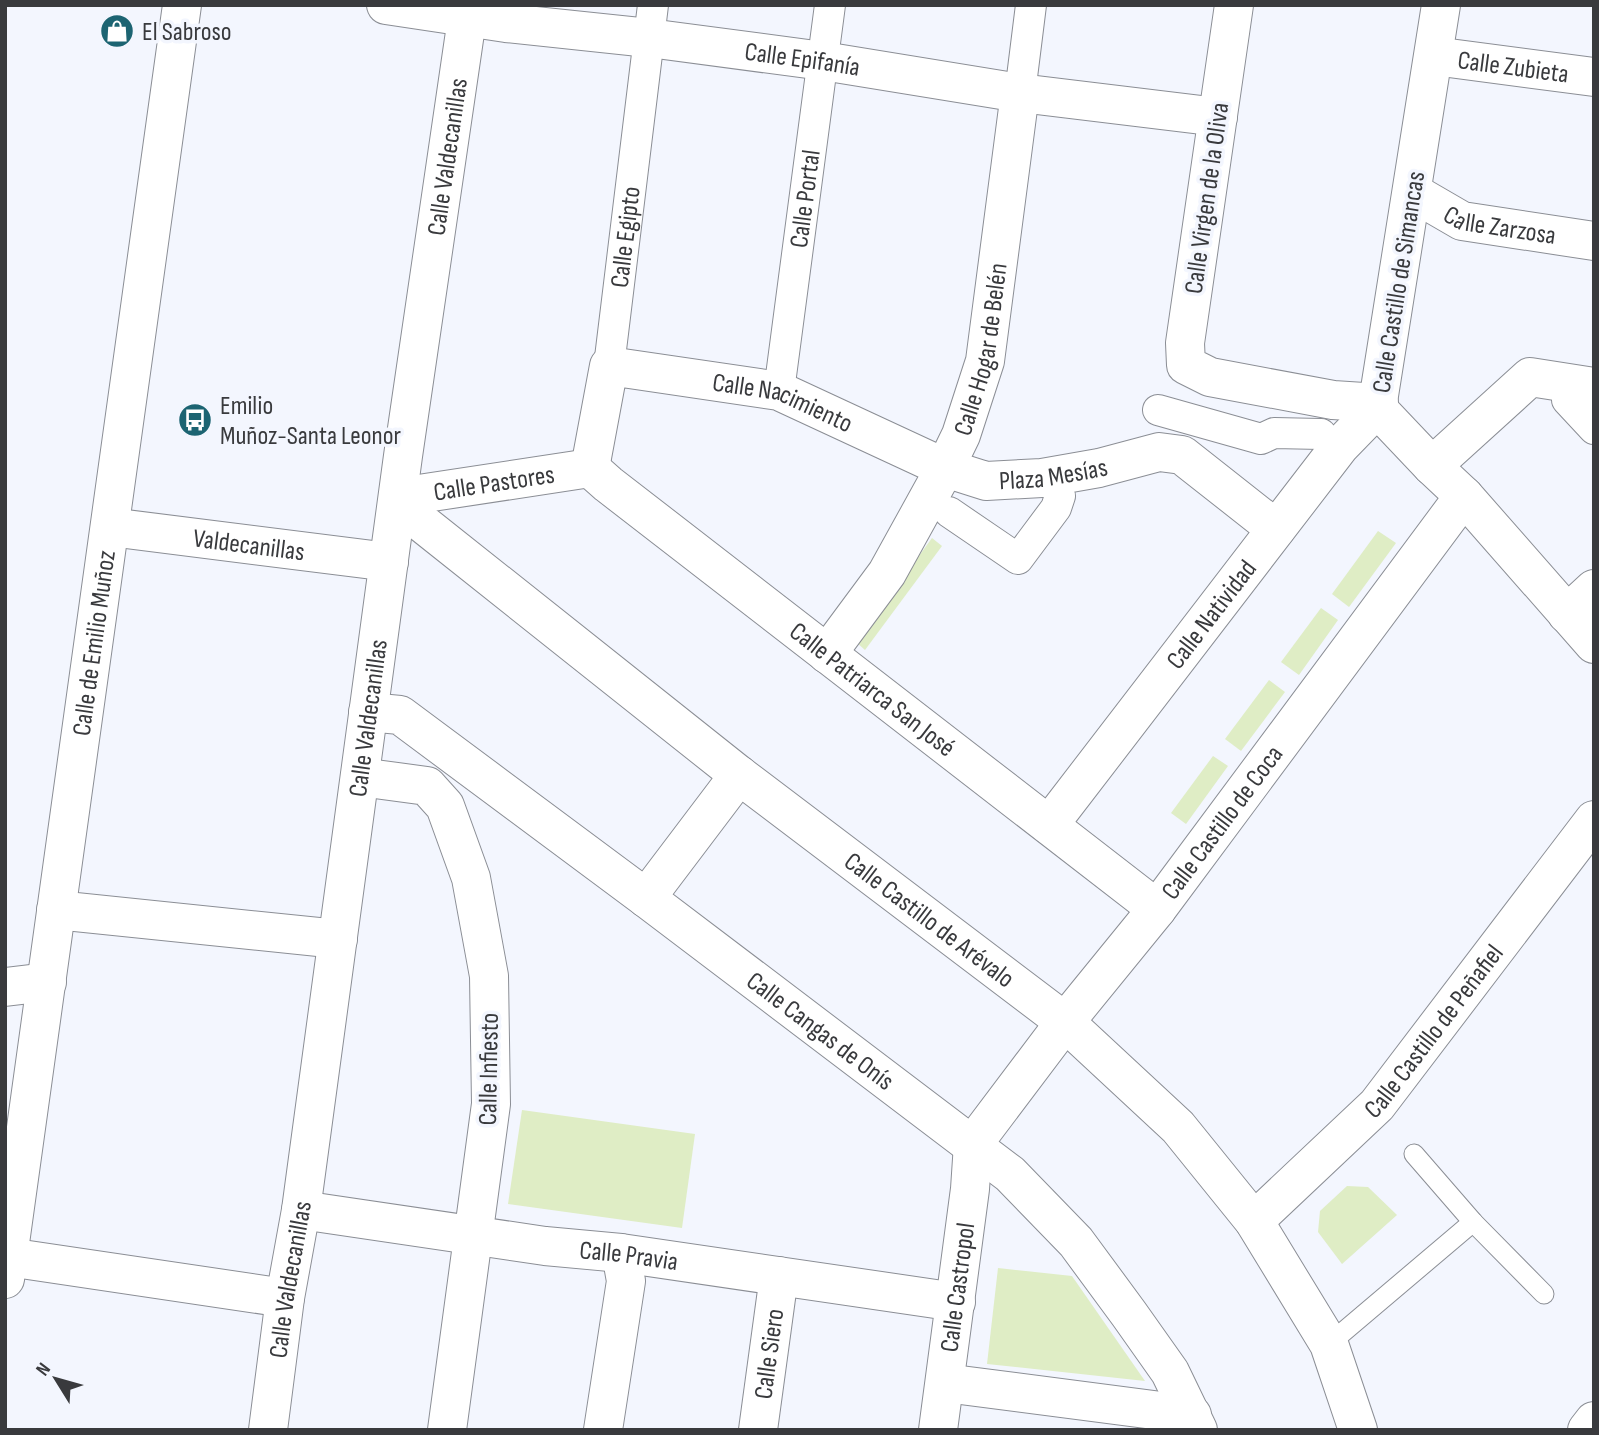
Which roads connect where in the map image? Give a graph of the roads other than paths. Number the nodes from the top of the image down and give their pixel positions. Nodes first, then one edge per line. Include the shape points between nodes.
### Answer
1 (182, 5) edge
2 (386, 5) edge
3 (830, 5) edge
4 (1031, 5) edge
5 (1234, 5) edge
6 (1441, 5) edge
7 (468, 11) edge
8 (651, 22) edge
9 (1434, 56) junction
10 (823, 61) junction
11 (1594, 77) edge
12 (1020, 93) junction
13 (1218, 117) junction
14 (1412, 192) junction
15 (1594, 241) edge
16 (609, 366) junction
17 (779, 391) junction
18 (1580, 394) edge
19 (1378, 405) junction
20 (1158, 410) dead end
21 (1594, 429) edge
22 (1321, 434) dead end
23 (1432, 466) junction
24 (590, 468) junction
25 (946, 468) junction
26 (1060, 496) dead end
27 (1464, 496) junction
28 (399, 497) junction
29 (948, 512) dead end
30 (110, 527) junction
31 (1276, 529) junction
32 (389, 562) junction
33 (1580, 601) edge
34 (1594, 643) edge
35 (827, 654) junction
36 (368, 712) junction
37 (739, 775) junction
38 (360, 777) junction
39 (1594, 820) edge
40 (1049, 825) junction
41 (646, 898) junction
42 (1157, 909) junction
43 (56, 910) junction
44 (338, 939) junction
45 (47, 982) junction
46 (5, 987) edge
47 (1065, 1022) junction
48 (973, 1144) junction
49 (1414, 1154) dead end
50 (301, 1210) junction
51 (1254, 1221) junction
52 (1473, 1222) junction
53 (474, 1234) junction
54 (621, 1253) junction
55 (7, 1268) edge
56 (779, 1276) junction
57 (1544, 1294) dead end
58 (285, 1298) junction
59 (956, 1302) junction
60 (1329, 1344) junction
61 (944, 1383) junction
62 (1594, 1421) edge
63 (1195, 1422) edge
64 (268, 1430) edge
65 (447, 1430) edge
66 (604, 1430) edge
67 (758, 1430) edge
68 (938, 1430) edge
69 (1358, 1430) edge
70 (1587, 1430) edge

1 - 30 street, Calle de Emilio Muñoz
2 - 7 street, Calle Epifanía
3 - 10 street, Calle Portal
4 - 12 street, Calle Hogar de Belén
5 - 13 street, Calle Virgen de la Oliva
6 - 9 street, Calle Castillo de Simancas
7 - 8 street, Calle Epifanía via 506,23
7 - 28 street, Calle Valdecanillas
8 - 10 street, Calle Epifanía
8 - 16 street, Calle Egipto
9 - 11 street, Calle Zubieta
9 - 14 street, Calle Castillo de Simancas
10 - 12 street, Calle Epifanía
10 - 17 street, Calle Portal
12 - 13 street, Calle Epifanía
12 - 25 street, Calle Hogar de Belén via 985,361
13 - 19 street, Calle Virgen de la Oliva via 1185,343 1186,365 1210,377
14 - 15 street, Calle Zarzosa via 1462,221
14 - 19 street, Calle Castillo de Simancas
16 - 17 street, Calle Nacimiento
16 - 24 street, Calle Egipto
17 - 25 street, Calle Nacimiento
18 - 21 street
18 - 23 street via 1530,377
19 - 23 street, Calle Castillo de Simancas
19 - 31 street, Calle Natividad
20 - 22 street via 1261,439 1274,433
23 - 27 street, Calle Castillo de Simancas
24 - 28 street, Calle Pastores
24 - 35 street, Calle Patriarca San José
25 - 31 street, Plaza Mesías via 986,481 1042,478 1159,452 1182,455
25 - 35 street, Calle Hogar de Belén via 887,573
26 - 29 street via 1018,559
27 - 33 street, Calle Castillo de Simancas
27 - 42 street, Calle Castillo de Coca
28 - 32 street, Calle Valdecanillas
28 - 37 street, Calle Castillo de Arévalo via 422,523
30 - 32 street, Valdecanillas
30 - 43 street, Calle de Emilio Muñoz
31 - 40 street, Calle Natividad
32 - 36 street, Calle Valdecanillas
33 - 34 street, Calle Castillo de Simancas
35 - 40 street, Calle Patriarca San José
36 - 38 street, Calle Valdecanillas
36 - 41 street, Calle Cangas de Onís via 400,715
37 - 41 street
37 - 47 street, Calle Castillo de Arévalo
38 - 44 street, Calle Valdecanillas
38 - 53 street, Calle Infiesto via 427,786 445,806 471,878 489,976 492,1104
39 - 51 street, Calle Castillo de Peñafiel via 1377,1105
40 - 42 street, Calle Patriarca San José
41 - 48 street, Calle Cangas de Onís
42 - 47 street, Calle Castillo de Coca
43 - 44 street
43 - 45 street, Calle de Emilio Muñoz
44 - 50 street, Calle Valdecanillas
45 - 46 street
45 - 55 street, Calle de Emilio Muñoz
47 - 48 street, Calle Castillo de Coca
47 - 51 street, Calle Castillo de Arévalo via 1178,1127
48 - 59 street, Calle Castropol
48 - 63 street, Calle Cangas de Onís via 1010,1174 1076,1242 1170,1372
49 - 52 lane
50 - 53 street, Calle Pravia
50 - 58 street, Calle Valdecanillas
51 - 60 street, Calle Castillo de Arévalo
52 - 57 lane
52 - 60 lane
53 - 54 street, Calle Pravia
53 - 65 street, Calle Infiesto
54 - 56 street, Calle Pravia
54 - 66 street via 626,1281
55 - 58 street
56 - 59 street, Calle Pravia
56 - 67 street, Calle Siero
58 - 64 street, Calle Valdecanillas
59 - 61 street, Calle Castropol
60 - 69 street, Calle Castillo de Arévalo
61 - 63 street
61 - 68 street, Calle Castropol
62 - 70 street

